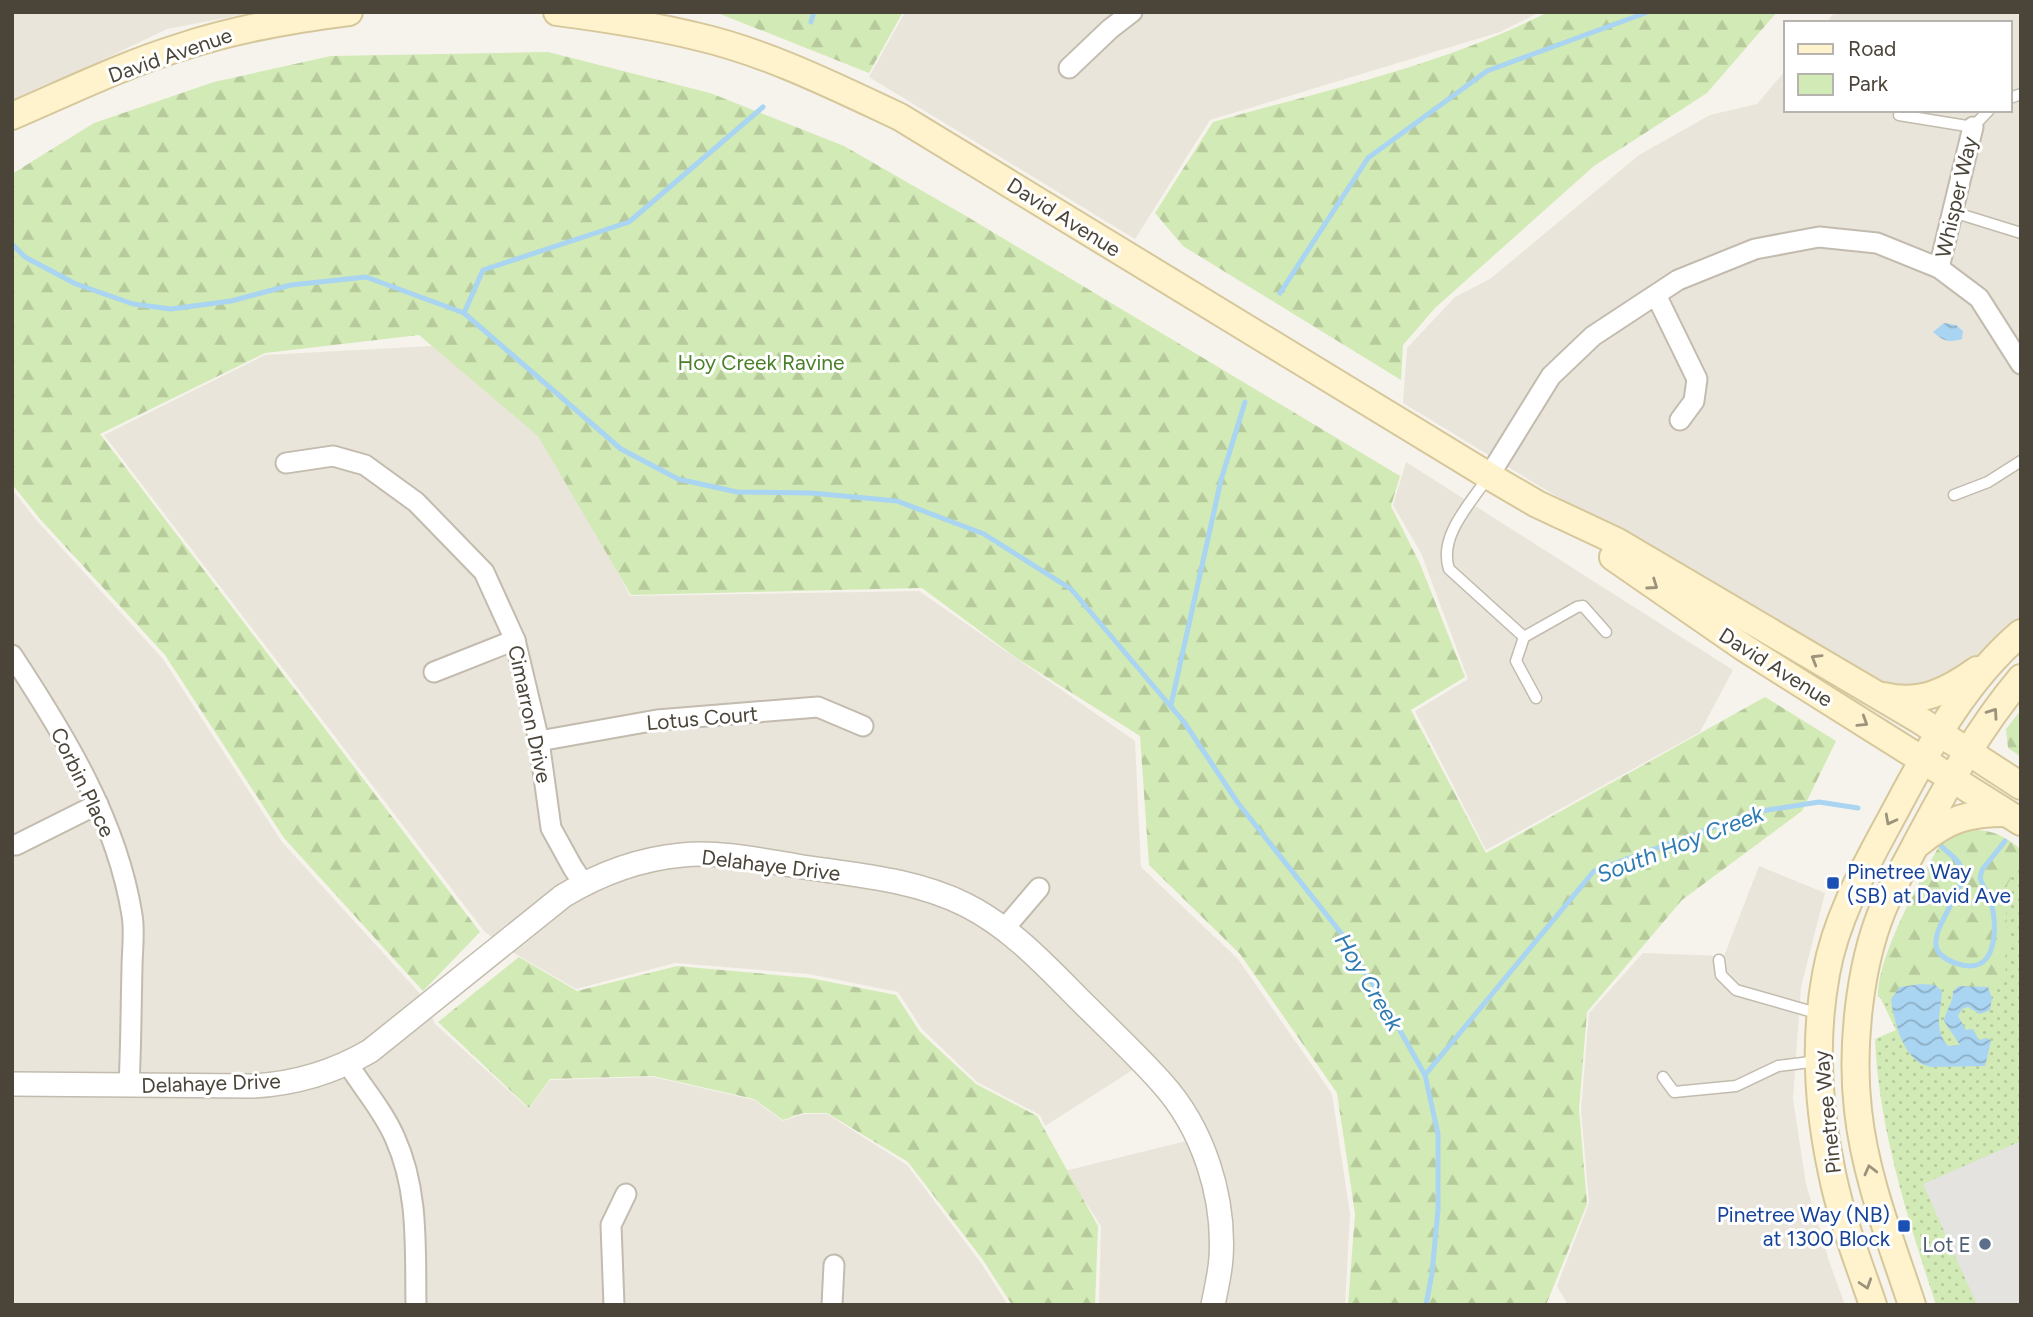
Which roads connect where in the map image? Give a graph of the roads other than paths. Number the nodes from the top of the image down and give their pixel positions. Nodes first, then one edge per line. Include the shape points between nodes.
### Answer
1 (349, 12) edge
2 (557, 12) edge
3 (1132, 12) edge
4 (1069, 68) dead end
5 (37, 105) junction
6 (1987, 112) edge
7 (1899, 115) dead end
8 (12, 116) edge
9 (12, 122) edge
10 (1973, 127) junction
11 (1954, 212) junction
12 (2021, 233) edge
13 (1939, 268) junction
14 (1656, 295) junction
15 (2021, 364) edge
16 (1680, 420) dead end
17 (2021, 461) edge
18 (286, 463) dead end
19 (1489, 476) junction
20 (1954, 495) dead end
21 (1537, 503) junction
22 (1606, 632) dead end
23 (2021, 633) edge
24 (1524, 637) junction
25 (515, 640) junction
26 (12, 655) edge
27 (1991, 661) junction
28 (434, 672) dead end
29 (2021, 678) edge
30 (1875, 694) junction
31 (1536, 698) dead end
32 (863, 726) dead end
33 (1940, 733) junction
34 (539, 741) junction
35 (1968, 750) junction
36 (1923, 760) junction
37 (1951, 778) junction
38 (2021, 786) edge
39 (98, 804) junction
40 (2013, 818) edge
41 (16, 845) dead end
42 (1915, 846) junction
43 (584, 884) junction
44 (1039, 888) dead end
45 (1004, 929) junction
46 (1719, 960) dead end
47 (1821, 1014) junction
48 (1818, 1060) junction
49 (348, 1064) junction
50 (1663, 1077) dead end
51 (12, 1084) edge
52 (129, 1086) junction
53 (626, 1194) dead end
54 (834, 1265) dead end
55 (416, 1305) edge
56 (614, 1305) edge
57 (832, 1305) edge
58 (1213, 1305) edge
59 (1873, 1305) edge
60 (1912, 1305) edge

1 - 5 main road, David Avenue via 250,28 180,47
2 - 19 main road, David Avenue via 697,36 756,54 900,117
3 - 4 street
5 - 8 main road, David Avenue
5 - 9 main road, David Avenue
6 - 10 lane
7 - 10 lane
10 - 11 street, Whisper Way
11 - 12 lane
11 - 13 street, Whisper Way
13 - 14 street via 1877,243 1819,237 1755,249 1678,280
13 - 15 street via 1979,299
14 - 16 street via 1698,379 1695,401
14 - 19 street via 1593,336 1551,376
17 - 20 lane via 1988,482
18 - 25 street, Cimarron Drive via 333,456 365,465 416,502 484,572
19 - 21 main road, David Avenue
19 - 24 lane via 1451,535 1446,560 1449,569
30 -> 21 main road, David Avenue via 1616,541
21 -> 36 main road, David Avenue via 1733,640
22 - 24 lane via 1583,606
23 - 27 main road, Pinetree Way
24 - 31 lane via 1516,661
25 - 28 street
25 - 34 street, Cimarron Drive
26 - 39 street, Corbin Place
27 - 30 main road via 1957,685 1923,698 1899,700
27 - 33 main road, Pinetree Way
35 -> 29 main road, Pinetree Way
30 - 33 main road, David Avenue
32 - 34 street, Lotus Court via 818,707 657,720
33 - 35 main road, David Avenue
33 - 36 main road, Pinetree Way
34 - 43 street, Cimarron Drive via 551,828
35 - 37 main road, Pinetree Way
35 - 38 main road, David Avenue
36 - 37 main road, David Avenue
36 -> 47 main road, Pinetree Way via 1856,884 1826,972
37 - 40 main road, David Avenue
37 - 42 main road, Pinetree Way
39 - 41 street
39 - 52 street, Corbin Place via 133,917
40 - 42 main road via 1981,813 1954,820
60 -> 42 main road, Pinetree Way via 1868,1168 1855,1062 1869,954 1882,911
43 - 45 street, Delahaye Drive via 660,859 731,857 918,886 967,906
43 - 49 street, Delahaye Drive
44 - 45 street
45 - 58 street, Delahaye Drive via 1162,1082 1189,1121 1210,1170 1219,1209 1221,1260
46 - 47 lane via 1721,975 1736,990
47 - 48 main road, Pinetree Way
48 - 50 lane via 1778,1066 1736,1086 1674,1092
48 -> 59 main road, Pinetree Way via 1832,1173
49 - 52 street, Delahaye Drive via 270,1085
49 - 55 street via 395,1137 409,1179
51 - 52 street, Delahaye Drive
53 - 56 street via 611,1225
54 - 57 street

